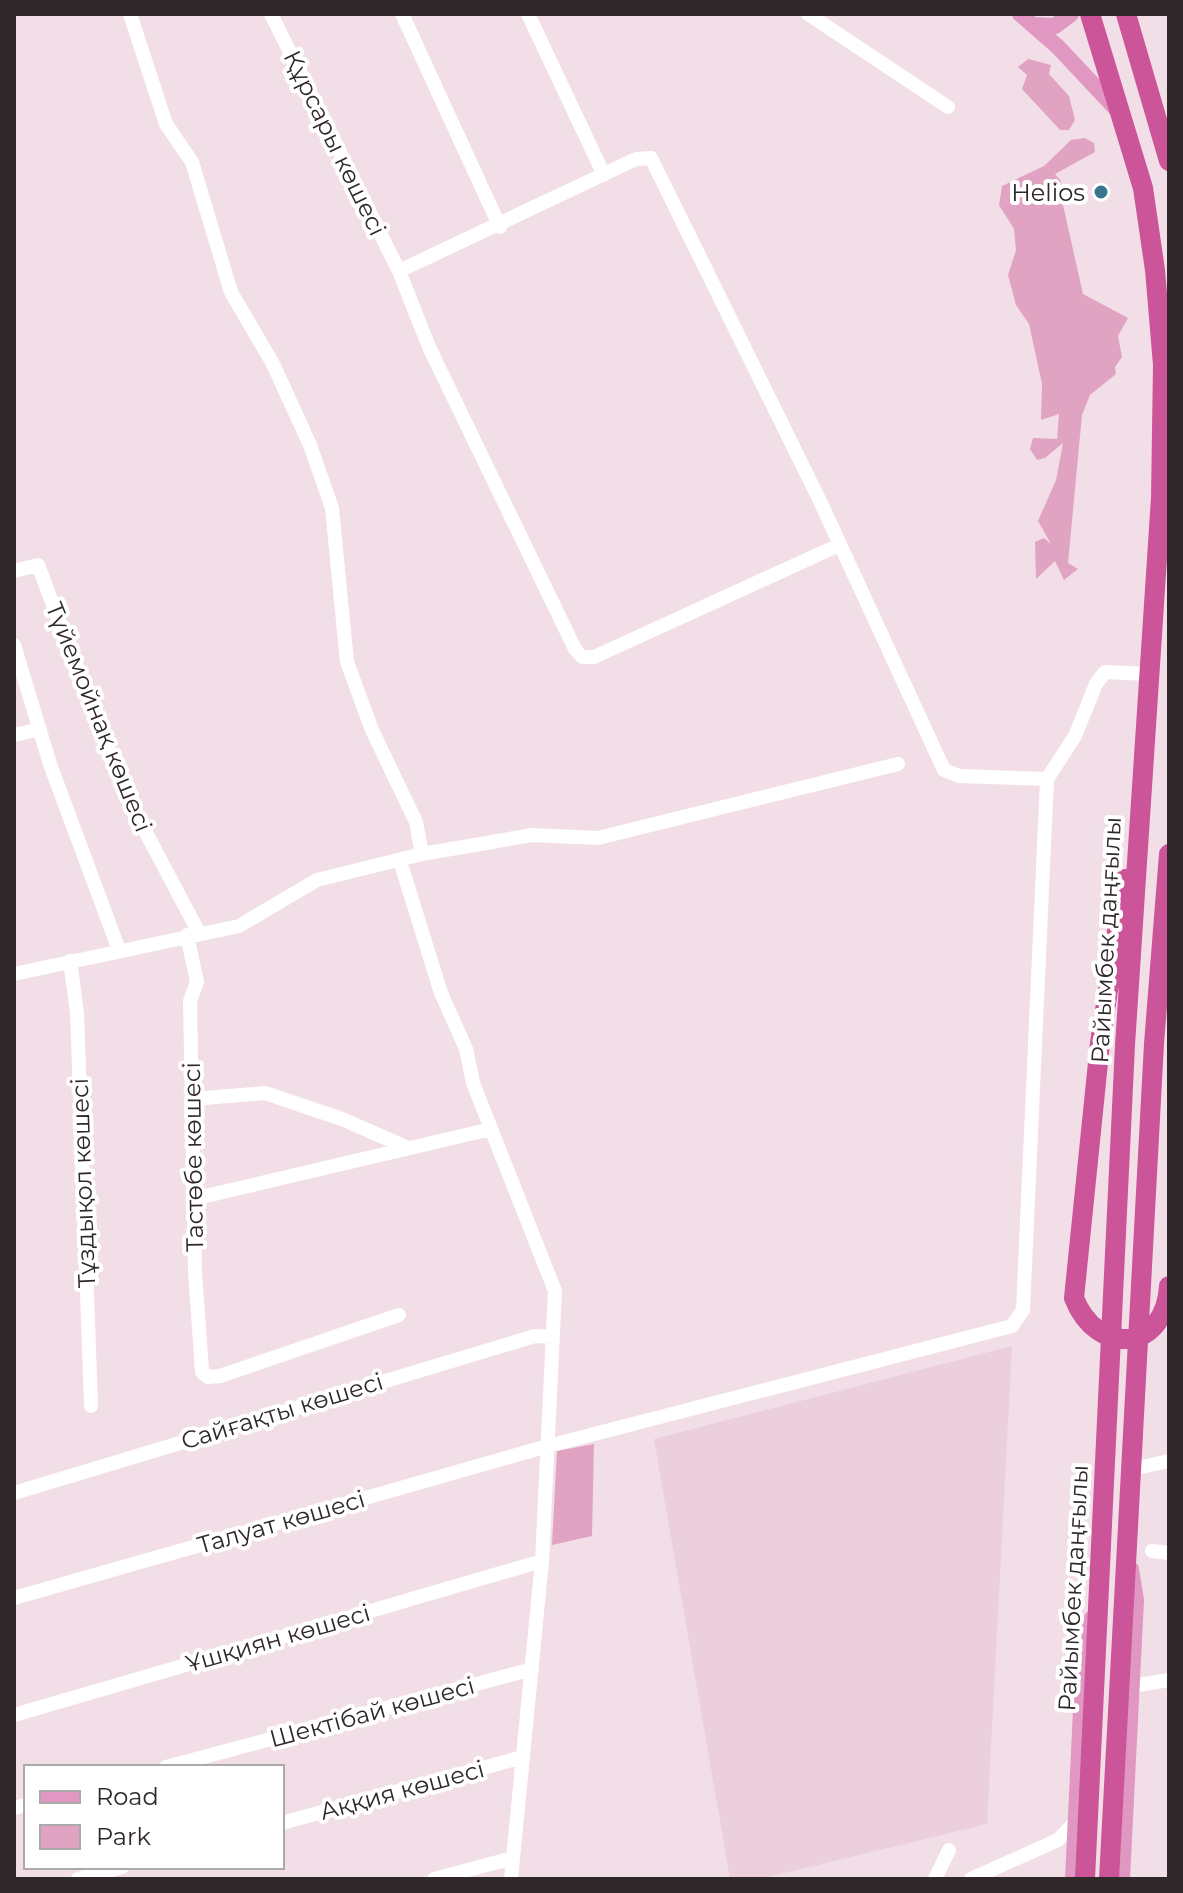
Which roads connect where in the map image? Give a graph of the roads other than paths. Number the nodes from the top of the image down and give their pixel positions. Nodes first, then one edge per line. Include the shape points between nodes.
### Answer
1 (130, 14) edge
2 (271, 14) edge
3 (402, 14) edge
4 (528, 14) edge
5 (808, 14) edge
6 (1071, 14) edge
7 (1090, 14) edge
8 (1126, 14) edge
9 (1026, 19) edge
10 (948, 107) dead end
11 (1123, 117) junction
12 (1169, 161) edge
13 (604, 175) junction
14 (500, 227) junction
15 (399, 271) junction
16 (839, 545) junction
17 (14, 571) edge
18 (14, 645) edge
19 (1149, 674) junction
20 (40, 729) junction
21 (14, 735) edge
22 (898, 764) dead end
23 (1047, 779) junction
24 (1141, 792) junction
25 (422, 854) junction
26 (1169, 854) edge
27 (400, 861) junction
28 (193, 933) junction
29 (119, 950) junction
30 (70, 961) junction
31 (14, 974) edge
32 (192, 1099) junction
33 (491, 1129) junction
34 (408, 1148) junction
35 (193, 1199) junction
36 (1169, 1286) edge
37 (399, 1315) dead end
38 (552, 1337) junction
39 (91, 1406) dead end
40 (548, 1446) junction
41 (1169, 1461) edge
42 (1132, 1469) junction
43 (14, 1493) edge
44 (1127, 1549) junction
45 (1152, 1551) dead end
46 (1169, 1553) edge
47 (542, 1561) junction
48 (1099, 1590) junction
49 (14, 1598) edge
50 (532, 1669) junction
51 (1169, 1680) edge
52 (1132, 1686) junction
53 (14, 1715) edge
54 (523, 1757) junction
55 (173, 1765) edge
56 (1076, 1821) junction
57 (284, 1822) edge
58 (1046, 1845) junction
59 (949, 1850) dead end
60 (1074, 1856) junction
61 (513, 1858) junction
62 (115, 1869) edge
63 (78, 1879) edge
64 (434, 1879) edge
65 (511, 1879) edge
66 (935, 1879) edge
67 (971, 1879) edge
68 (1061, 1879) edge
69 (1073, 1879) edge
70 (1085, 1879) edge
71 (1109, 1879) edge
72 (1120, 1879) edge

1 - 25 street via 166,124 192,162 231,292 273,364 332,508 347,662 416,822
2 - 15 street, Құрсары көшесі
3 - 14 street
4 - 13 street
5 - 10 street
6 - 9 main road via 1055,26
7 - 11 highway, Райымбек даңғылы
8 - 12 highway
9 - 11 main road
11 - 19 highway, Райымбек даңғылы via 1145,202 1163,365 1161,498
13 - 14 street
13 - 16 street via 636,159 654,161
14 - 15 street
15 - 16 street, Құрсары көшесі via 436,361 582,657 594,657
16 - 23 street via 944,770 959,776
17 - 28 street, Түйемойнақ көшесі via 38,565 124,791
18 - 20 street
19 - 23 street via 1105,672 1075,736
19 - 24 highway, Райымбек даңғылы
20 - 21 street
20 - 29 street
22 - 25 street via 598,838 532,835
23 - 40 street, Талуат көшесі via 1023,1310 1012,1326
24 - 36 highway via 1110,955 1074,1298 1082,1319 1095,1331 1116,1339 1134,1338 1152,1330 1165,1312
24 - 48 highway, Райымбек даңғылы
25 - 27 street
26 - 42 highway
27 - 28 street via 317,880 239,926
27 - 33 street
28 - 29 street
28 - 32 street, Тастөбе көшесі via 197,982 190,1001
29 - 30 street
30 - 31 street
30 - 39 street, Тұздықол көшесі via 77,1013
32 - 34 street via 265,1093
32 - 35 street, Тастөбе көшесі
33 - 34 street
33 - 38 street via 555,1291
34 - 35 street
35 - 37 street, Тастөбе көшесі via 200,1362 208,1377
38 - 40 street
38 - 43 street, Сайғақты көшесі via 535,1336
40 - 47 street
40 - 49 street, Талуат көшесі
41 - 42 street
42 - 44 highway
44 - 52 main road via 1136,1600
44 - 71 highway
45 - 46 street
47 - 50 street
47 - 53 street, Ұшқиян көшесі
48 - 56 main road via 1084,1647
48 - 70 highway, Райымбек даңғылы
50 - 54 street
50 - 55 street, Шектібай көшесі
51 - 52 street
52 - 72 main road
54 - 57 street, Аққия көшесі
54 - 61 street
56 - 58 street
56 - 60 main road
58 - 60 street
58 - 67 street
59 - 66 street
60 - 69 main road
61 - 64 street
61 - 65 street
62 - 63 street
68 - 72 main road via 1082,1870

